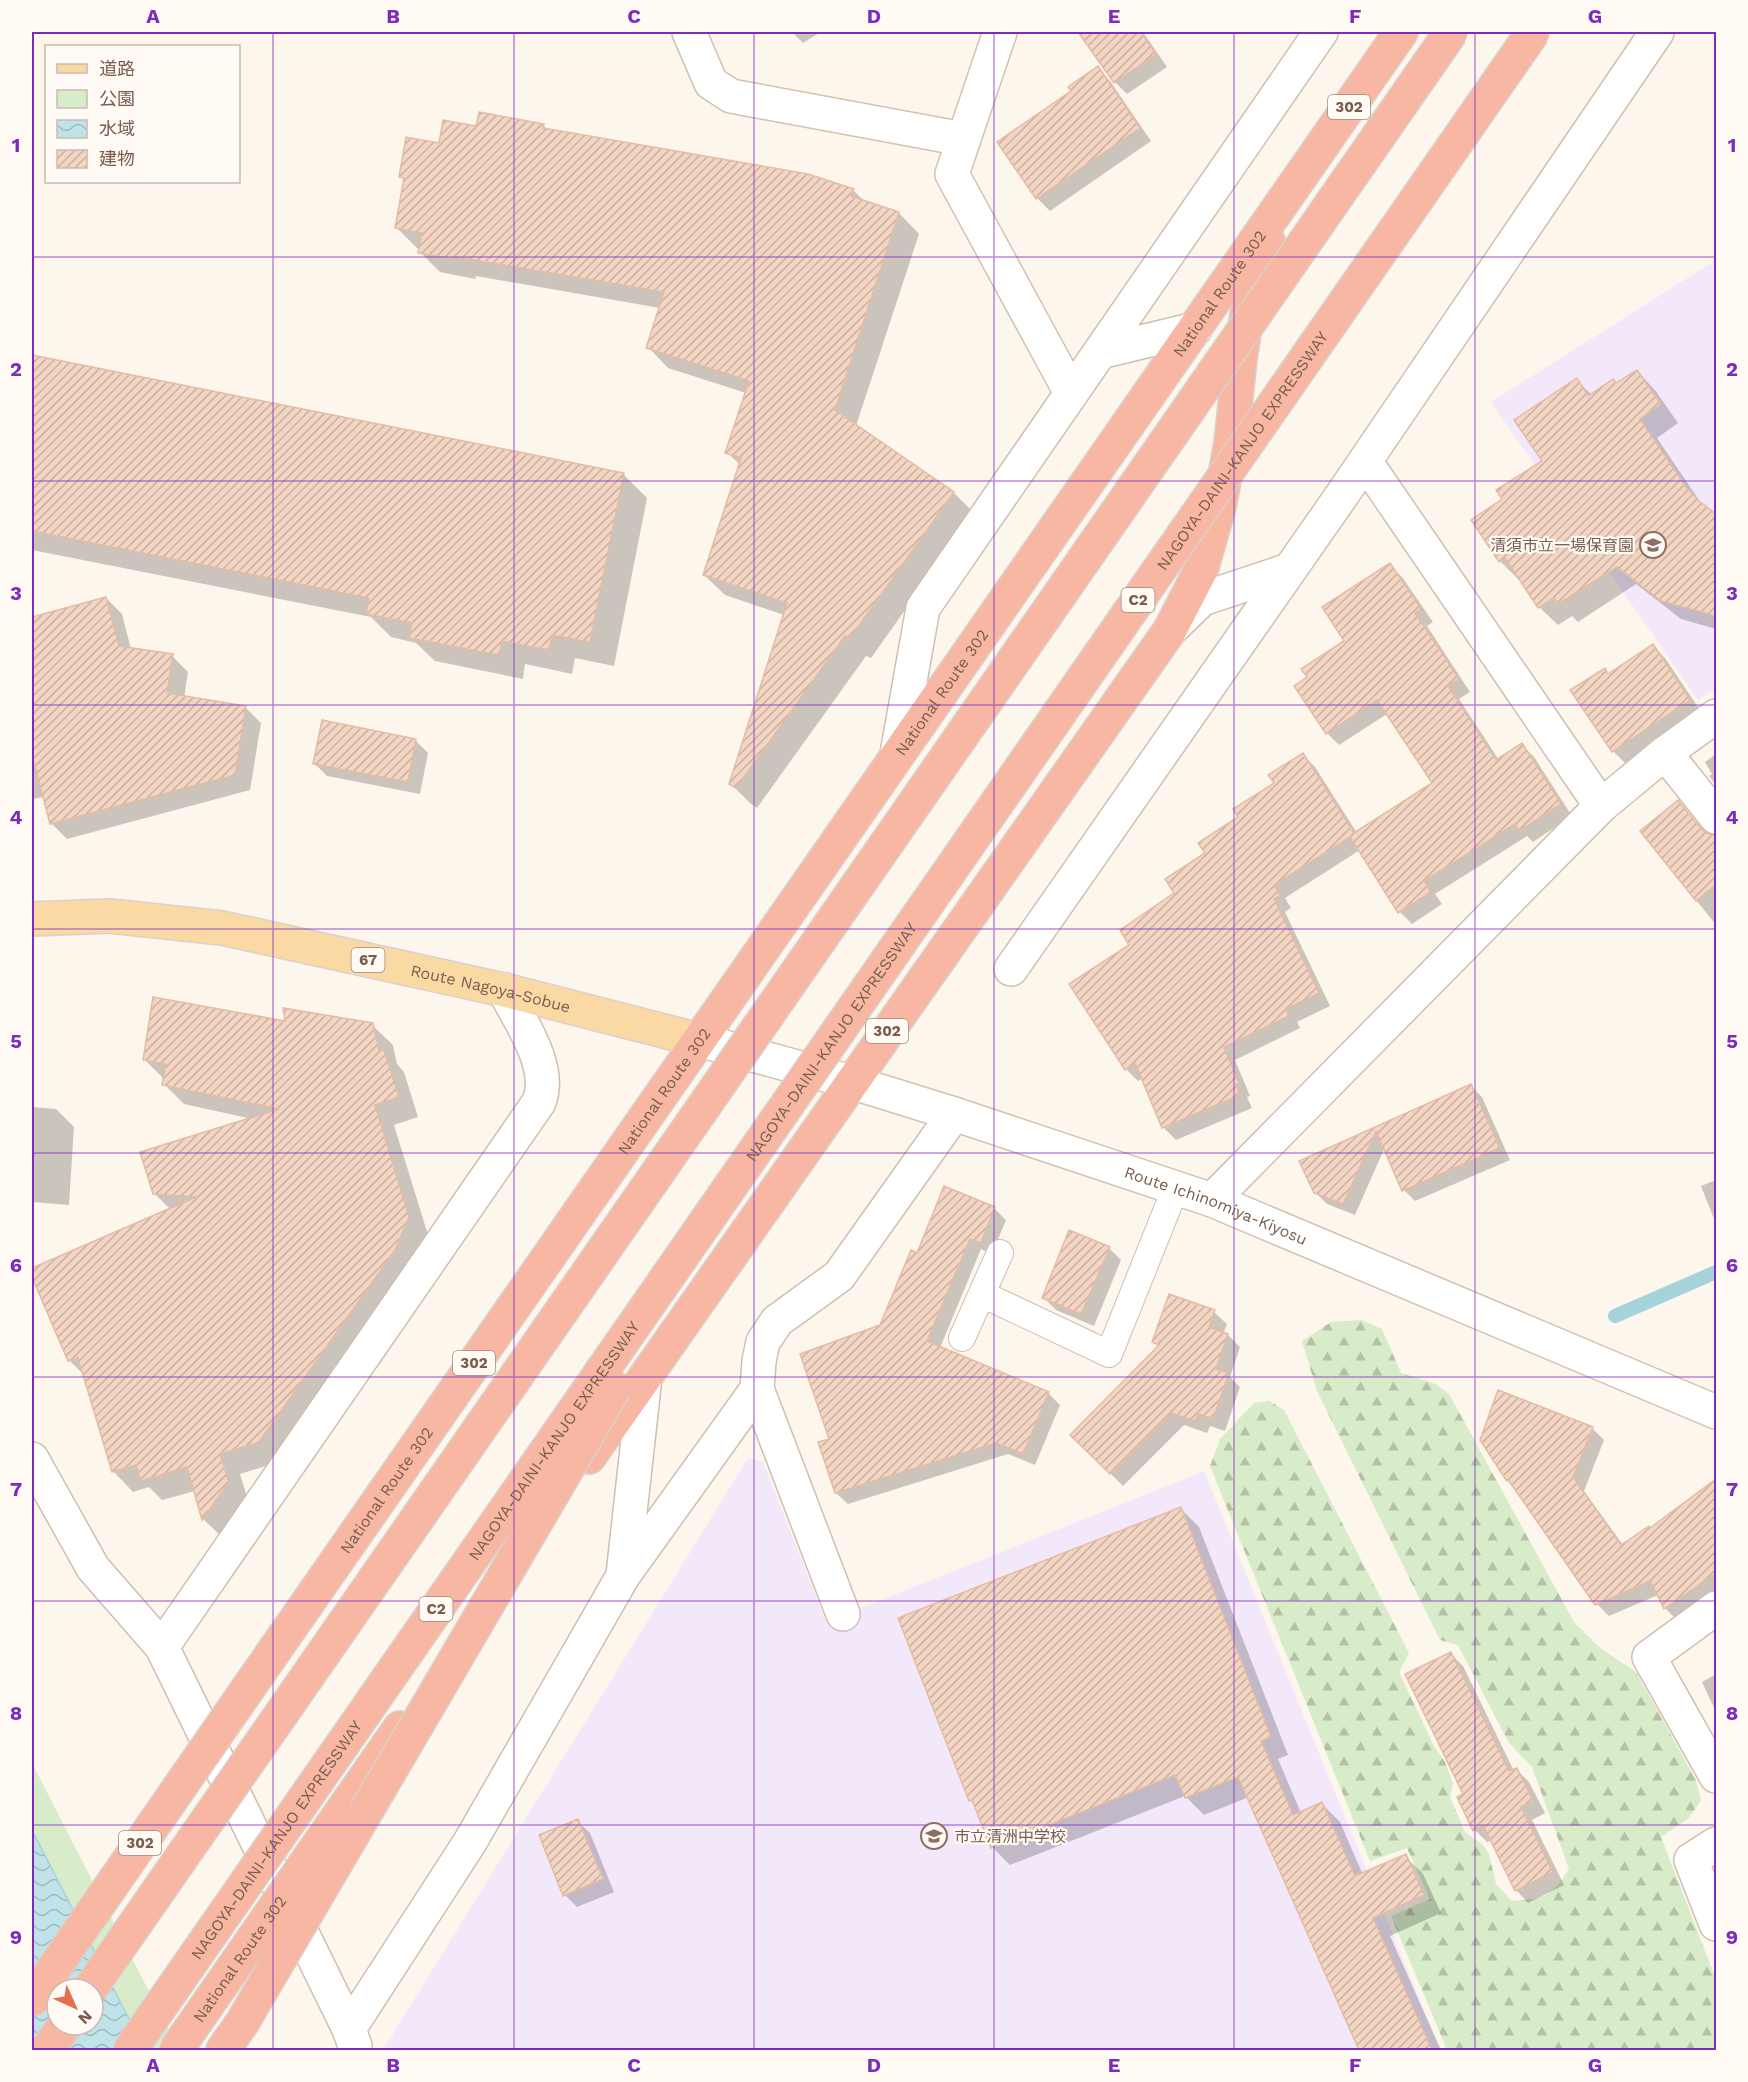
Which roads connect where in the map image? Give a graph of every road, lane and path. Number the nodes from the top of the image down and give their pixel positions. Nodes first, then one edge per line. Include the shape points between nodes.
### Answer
1 (689, 32) edge
2 (1000, 32) edge
3 (1321, 32) edge
4 (1401, 32) edge
5 (1451, 32) edge
6 (1533, 32) edge
7 (1657, 32) edge
8 (963, 139) junction
9 (1297, 183) junction
10 (1195, 329) junction
11 (1100, 352) junction
12 (1071, 393) junction
13 (1365, 461) junction
14 (1289, 570) junction
15 (1170, 630) junction
16 (1716, 717) edge
17 (1665, 753) junction
18 (897, 754) junction
19 (1601, 807) junction
20 (1716, 817) edge
21 (32, 919) edge
22 (1011, 969) dead end
23 (504, 990) junction
24 (699, 1040) junction
25 (851, 1083) junction
26 (954, 1114) junction
27 (743, 1168) junction
28 (1176, 1187) junction
29 (1212, 1200) junction
30 (1000, 1253) dead end
31 (982, 1294) junction
32 (962, 1338) dead end
33 (645, 1377) junction
34 (757, 1389) junction
35 (1716, 1412) edge
36 (32, 1459) edge
37 (623, 1576) junction
38 (1716, 1608) edge
39 (843, 1614) dead end
40 (162, 1647) junction
41 (1716, 1776) edge
42 (1716, 1844) edge
43 (1716, 1924) edge
44 (98, 1977) edge
45 (32, 2000) edge
46 (56, 2037) edge
47 (353, 2040) edge
48 (47, 2050) edge
49 (130, 2050) edge
50 (176, 2050) edge
51 (223, 2050) edge

1 - 8 street via 711,83 731,96
2 - 8 street
3 - 11 street
4 - 9 highway, National Route 302 / 302
5 - 44 highway, bridge
6 - 27 highway, NAGOYA-DAINI-KANJO EXPRESSWAY / C2, bridge
7 - 13 street
8 - 12 street via 952,174
9 - 10 highway, National Route 302 / 302
9 - 15 highway, National Route 302 / 302 via 1266,246 1249,302 1220,507 1201,570
10 - 11 street
10 - 18 highway, National Route 302 / 302
11 - 12 street
12 - 18 street via 923,608
13 - 14 street
13 - 19 street
14 - 15 street via 1202,599
14 - 22 street
15 - 25 highway, National Route 302 / 302
16 - 17 street
17 - 19 street
17 - 20 street
18 - 24 highway, National Route 302 / 302
19 - 29 street
21 - 23 main road, Route Nagoya-Sobue / 67 via 110,916 222,928
23 - 24 main road, Route Nagoya-Sobue / 67
23 - 40 street via 540,1066 543,1092 539,1102
24 - 25 street, Route Ichinomiya-Kiyosu
24 - 45 highway, National Route 302 / 302, bridge
25 - 26 street, Route Ichinomiya-Kiyosu
25 - 33 highway, National Route 302 / 302
26 - 28 street, Route Ichinomiya-Kiyosu
26 - 34 street via 839,1276 777,1321 763,1342
27 - 49 highway, NAGOYA-DAINI-KANJO EXPRESSWAY / C2, bridge
27 - 51 highway, bridge
28 - 29 street, Route Ichinomiya-Kiyosu
28 - 31 lane via 1109,1354
29 - 35 street, Route Ichinomiya-Kiyosu
30 - 31 lane
31 - 32 lane
33 - 37 street
33 - 50 highway, National Route 302 / 302, bridge
34 - 37 street
34 - 39 street
36 - 40 street via 93,1568
37 - 47 street
38 - 41 street via 1649,1657
40 - 47 street
42 - 43 street via 1691,1860
46 - 48 highway

